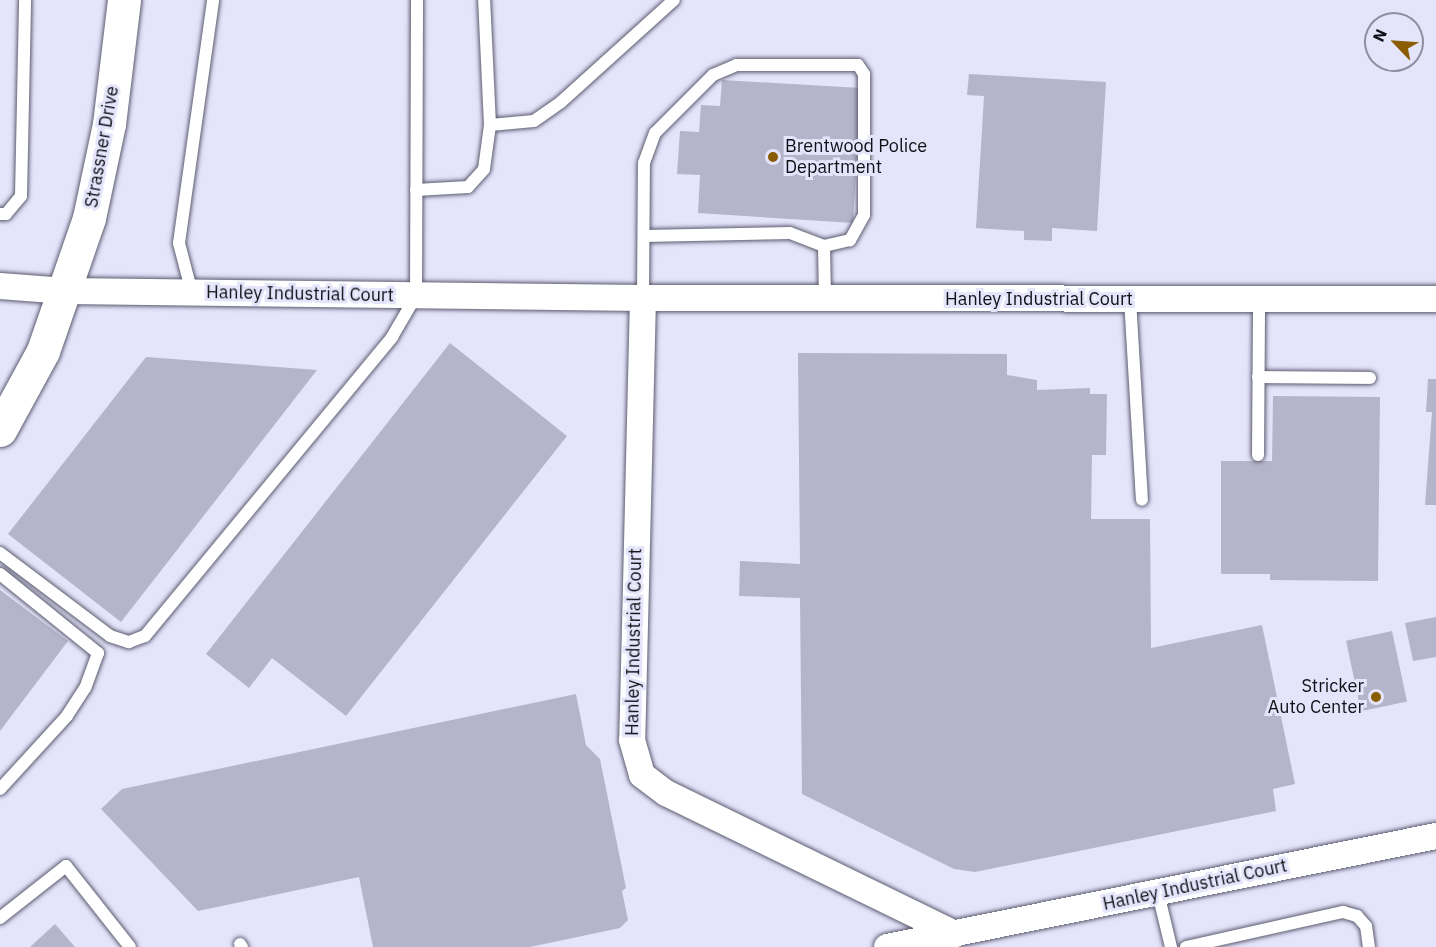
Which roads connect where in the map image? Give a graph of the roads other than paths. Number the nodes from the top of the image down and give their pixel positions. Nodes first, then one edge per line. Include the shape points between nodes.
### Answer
1 (25, 0) edge
2 (124, 0) edge
3 (213, 0) edge
4 (417, 0) edge
5 (484, 0) edge
6 (674, 0) edge
7 (490, 125) junction
8 (416, 190) junction
9 (0, 214) edge
10 (644, 236) junction
11 (824, 246) junction
12 (0, 286) edge
13 (66, 291) junction
14 (192, 293) junction
15 (416, 296) junction
16 (643, 298) junction
17 (825, 298) junction
18 (1130, 299) junction
19 (1259, 299) junction
20 (1436, 299) edge
21 (1258, 377) junction
22 (1370, 378) dead end
23 (0, 430) edge
24 (1258, 455) dead end
25 (1142, 500) dead end
26 (0, 553) edge
27 (0, 574) edge
28 (0, 789) edge
29 (1436, 836) edge
30 (1158, 893) junction
31 (0, 918) edge
32 (955, 934) junction
33 (130, 947) edge
34 (887, 947) edge
35 (1171, 947) edge
36 (1186, 947) edge
37 (1369, 947) edge

1 - 9 lane via 21,196 6,214
2 - 13 street, Strassner Drive via 109,124 89,218
3 - 14 lane via 179,243
4 - 8 lane
5 - 7 lane
6 - 7 lane via 561,102 534,121
7 - 8 lane via 484,170 468,187
8 - 15 lane
10 - 11 lane via 790,232
10 - 11 lane via 644,163 649,143 713,75 736,65 862,67 864,215 850,240
10 - 16 lane
11 - 17 lane
12 - 13 street, Hanley Industrial Court
13 - 14 street, Hanley Industrial Court
13 - 23 street via 43,351
14 - 15 street, Hanley Industrial Court
15 - 16 street, Hanley Industrial Court
15 - 26 lane via 392,337 145,636 129,642 110,636
16 - 17 street, Hanley Industrial Court
16 - 32 street, Hanley Industrial Court via 632,740 642,775 666,793
17 - 18 street, Hanley Industrial Court
18 - 19 street, Hanley Industrial Court
18 - 25 lane
19 - 20 street, Hanley Industrial Court
19 - 21 lane
21 - 22 lane
21 - 24 lane
27 - 28 lane via 98,653 85,688 67,717
29 - 30 street, Hanley Industrial Court
30 - 32 street, Hanley Industrial Court
30 - 35 lane
31 - 33 lane via 66,866
32 - 34 street, Hanley Industrial Court
36 - 37 lane via 1343,912 1357,916 1366,926

